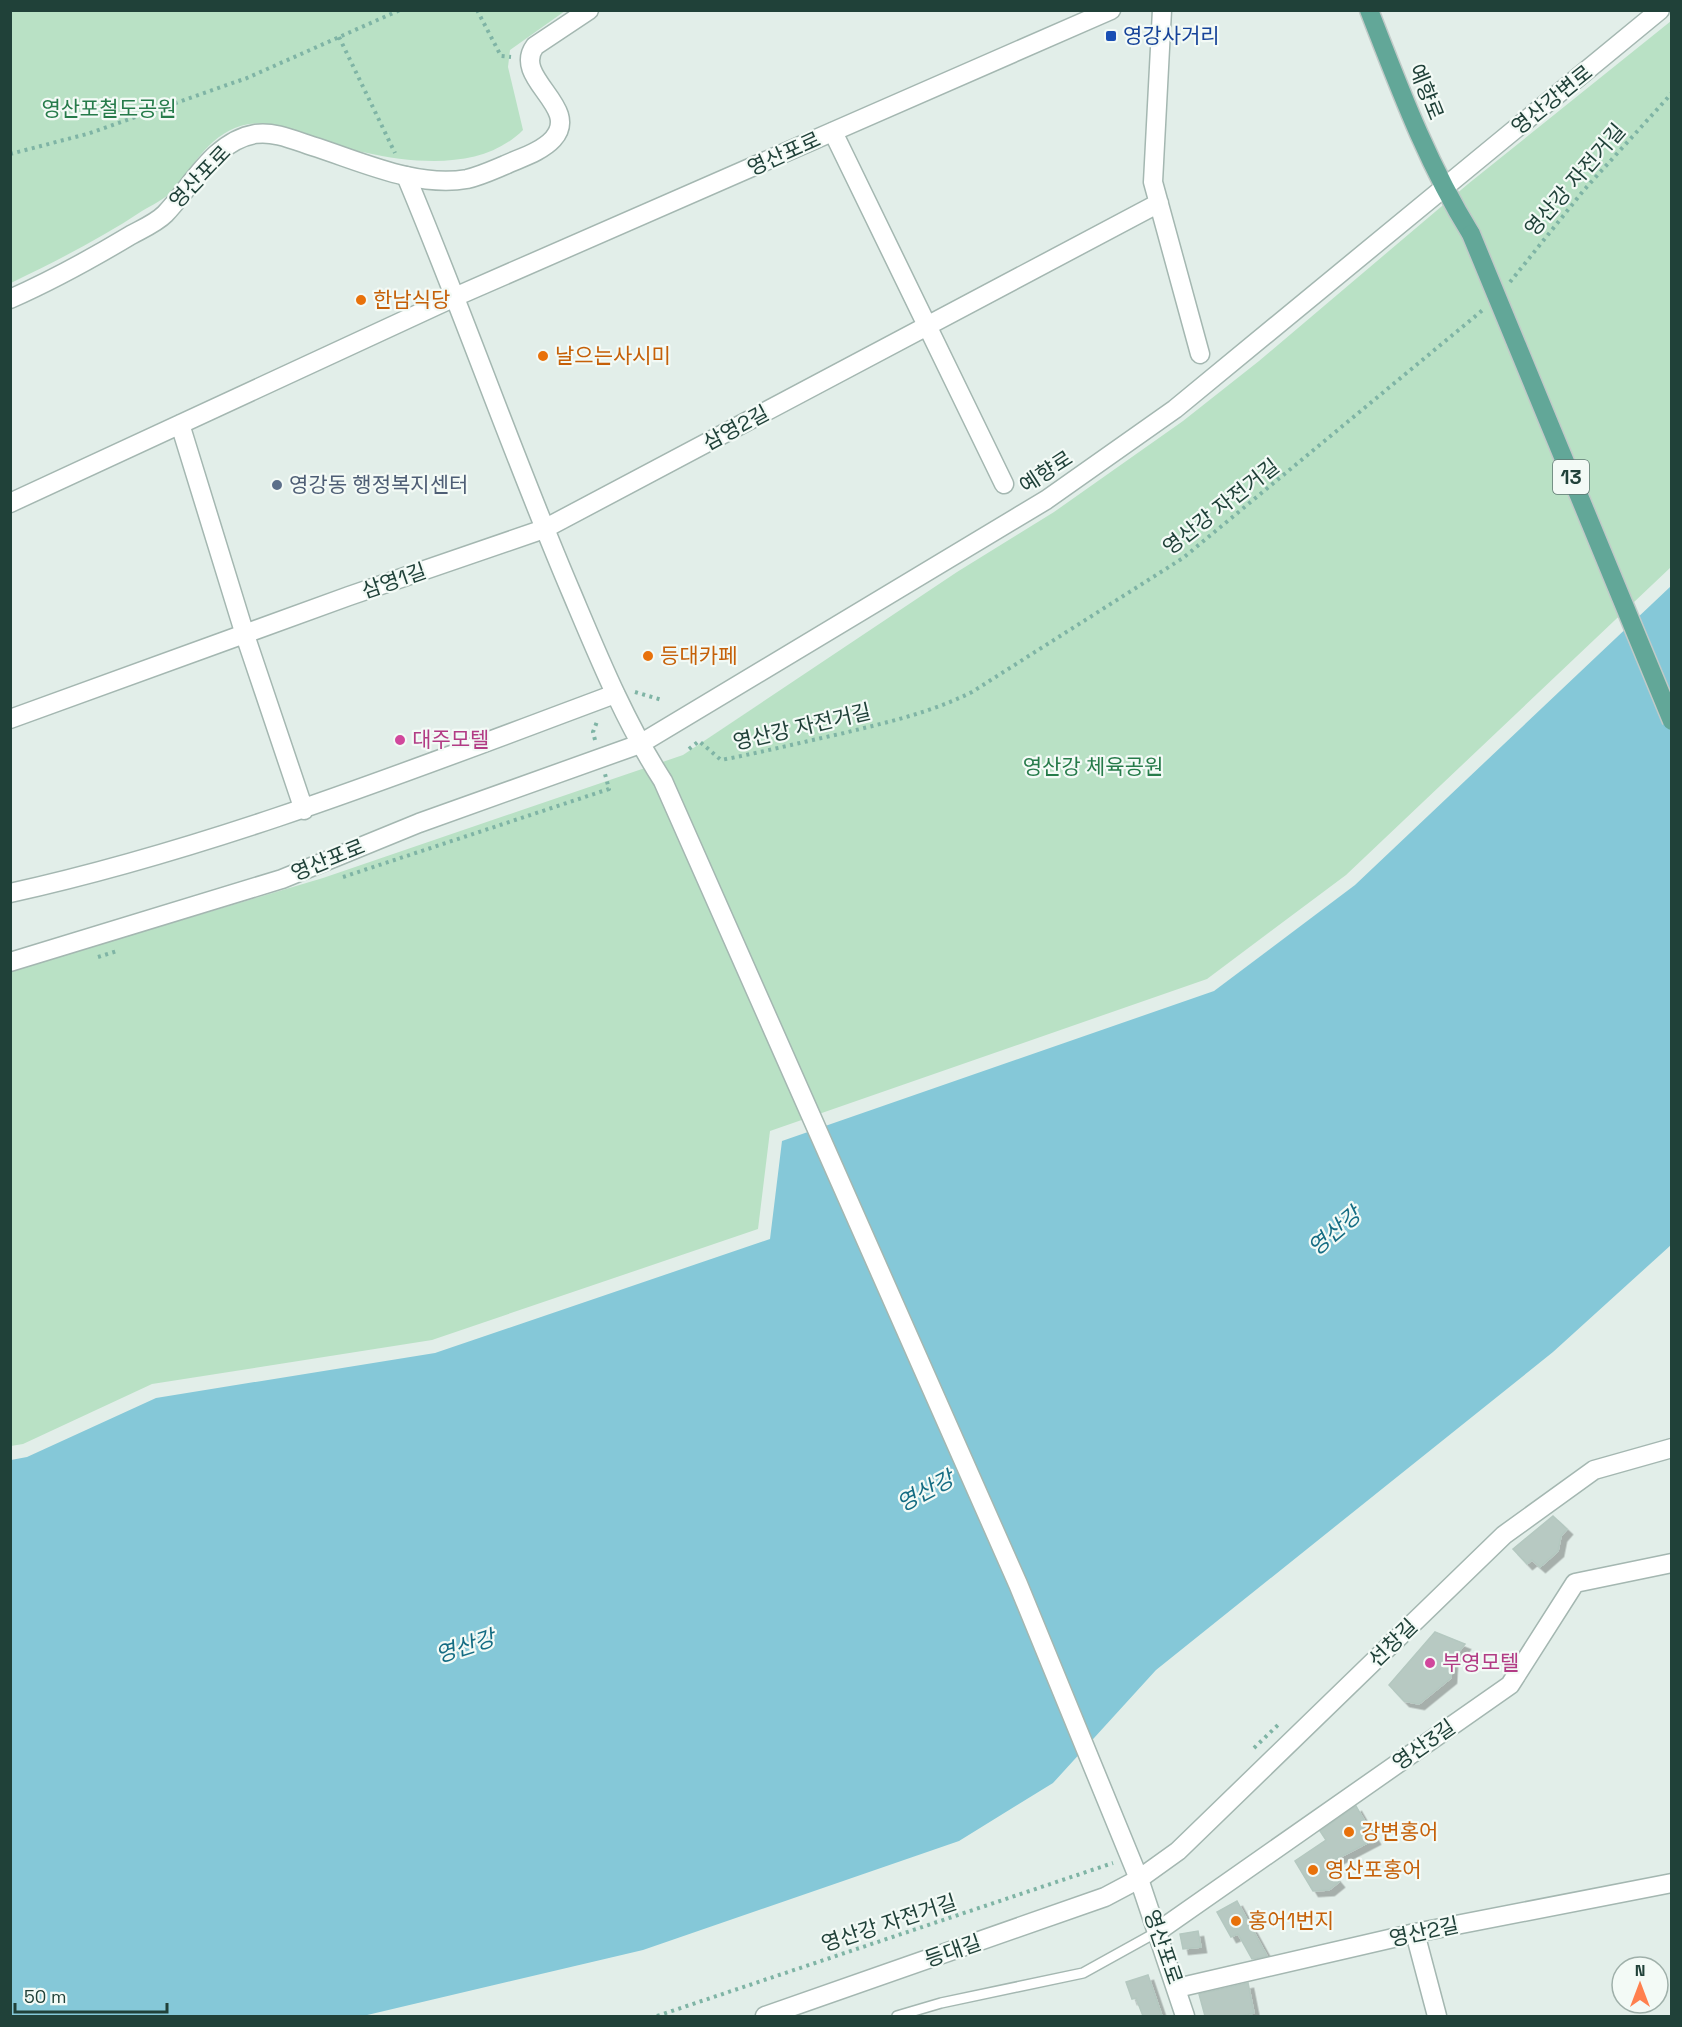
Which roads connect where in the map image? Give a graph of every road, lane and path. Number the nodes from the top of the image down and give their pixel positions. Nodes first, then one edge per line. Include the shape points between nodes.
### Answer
1 (400, 10) edge
2 (477, 10) edge
3 (589, 10) edge
4 (1111, 10) edge
5 (1162, 10) edge
6 (1369, 10) edge
7 (1660, 10) edge
8 (339, 37) junction
9 (529, 59) junction
10 (1671, 93) edge
11 (833, 132) junction
12 (10, 154) edge
13 (406, 176) junction
14 (1443, 189) junction
15 (1159, 203) junction
16 (1508, 284) dead end
17 (457, 297) junction
18 (10, 299) edge
19 (1488, 305) dead end
20 (927, 326) junction
21 (1200, 354) dead end
22 (180, 424) junction
23 (1004, 484) dead end
24 (10, 503) edge
25 (544, 529) junction
26 (245, 634) junction
27 (615, 694) junction
28 (10, 719) edge
29 (1671, 721) edge
30 (640, 744) junction
31 (689, 749) dead end
32 (304, 810) junction
33 (10, 894) edge
34 (10, 962) edge
35 (1671, 1448) edge
36 (1671, 1563) edge
37 (1126, 1851) junction
38 (1139, 1879) junction
39 (1671, 1882) edge
40 (1157, 1932) junction
41 (1415, 1933) junction
42 (1177, 1988) junction
43 (657, 2016) edge
44 (765, 2016) edge
45 (897, 2016) edge
46 (1185, 2016) edge
47 (1437, 2016) edge

1 - 8 path
2 - 9 path via 501,56
3 - 9 street via 535,46
4 - 11 street, 영산포로
5 - 15 street via 1154,171
6 - 14 main road, 예향로 / 13
7 - 14 street, 영산강변로
8 - 12 path via 226,85 87,134
8 - 13 path
9 - 13 street, 영산포로 via 532,73 559,117 554,138 534,152 466,179
10 - 16 path, 영산강 자전거길 via 1584,190
11 - 17 street, 영산포로
11 - 20 street
13 - 17 street
13 - 18 street, 영산포로 via 270,134 244,137 231,143 202,170 164,216 65,275
14 - 29 main road, 예향로 / 13, bridge via 1471,234
14 - 30 street, 예향로 via 1225,369 1112,455 1037,506
15 - 20 street, 삼영2길
15 - 21 street
17 - 22 street
17 - 25 street
19 - 31 path, 영산강 자전거길 via 1183,558 972,692 895,722 770,751 722,760 699,741
20 - 23 street
20 - 25 street, 삼영2길
22 - 24 street
22 - 26 street
25 - 26 street, 삼영1길
25 - 27 street
26 - 28 street, 삼영1길
26 - 32 street
27 - 30 street
27 - 32 street
30 - 34 street, 영산포로 via 419,824 282,879
30 - 37 street, 영산포로 via 663,781 1018,1584
32 - 33 street
35 - 38 street, 선창길 via 1594,1470 1504,1535 1178,1851
36 - 40 street, 영산3길 via 1575,1583 1510,1685
37 - 38 street, 영산포로
37 - 43 path, 영산강 자전거길
38 - 40 street, 영산포로
38 - 44 street, 등대길 via 1106,1897
39 - 41 street, 영산2길
40 - 42 street, 영산포로
40 - 45 lane via 1083,1973
41 - 42 street, 영산2길
41 - 47 street
42 - 46 street, 영산포로

